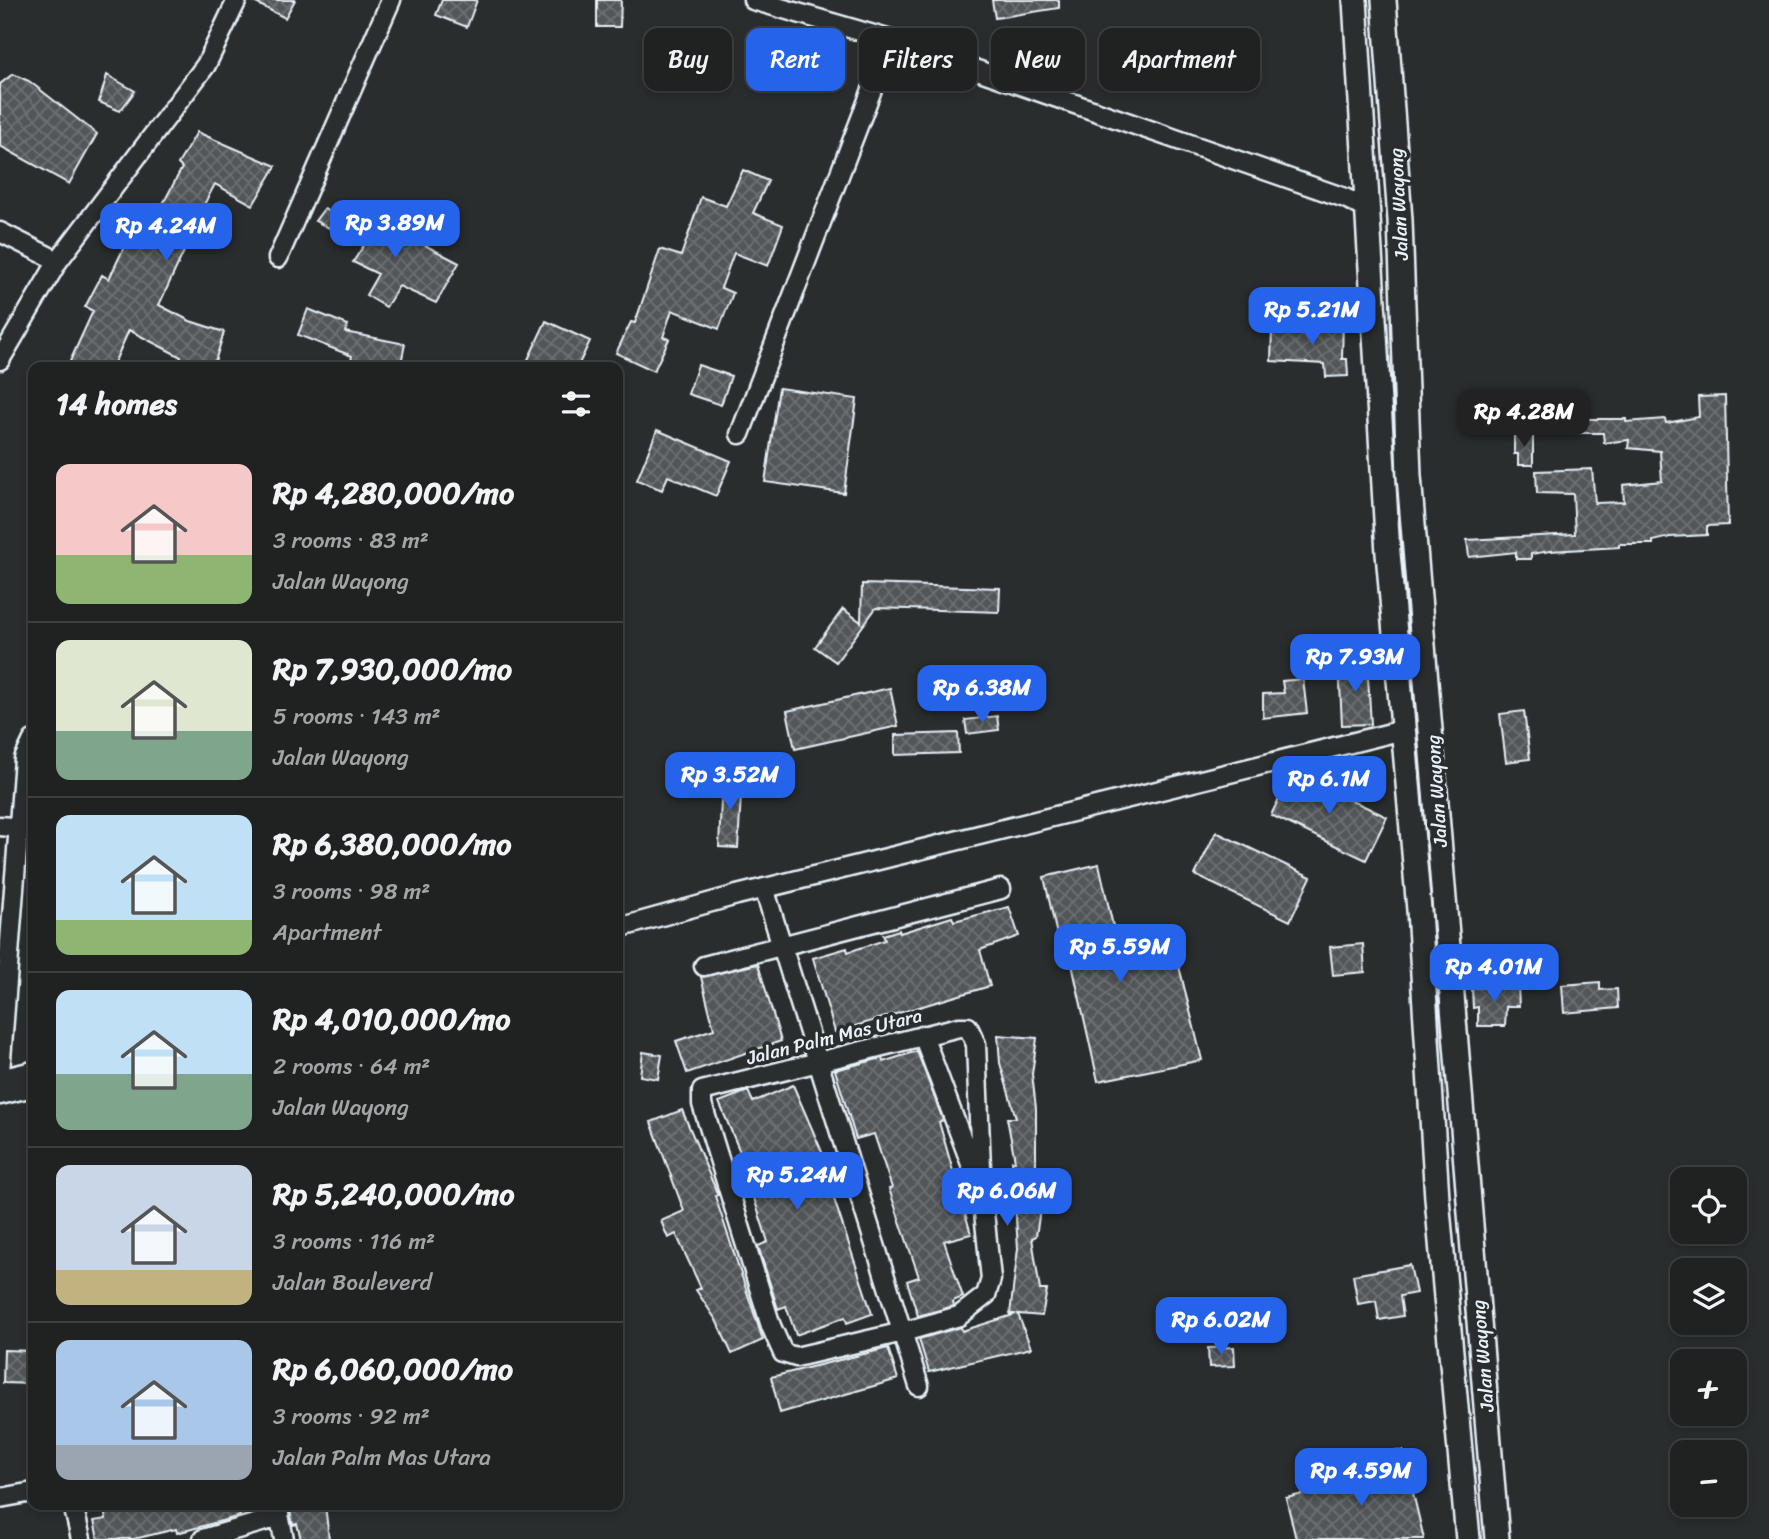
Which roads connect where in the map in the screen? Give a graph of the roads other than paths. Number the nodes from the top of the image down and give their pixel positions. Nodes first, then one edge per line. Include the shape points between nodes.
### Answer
1 (237, 0) edge
2 (391, 0) edge
3 (753, 0) edge
4 (1355, 0) edge
5 (1384, 0) edge
6 (859, 31) edge
7 (977, 70) edge
8 (871, 91) edge
9 (1367, 209) junction
10 (0, 232) edge
11 (278, 258) dead end
12 (58, 261) junction
13 (0, 360) edge
14 (740, 434) dead end
15 (1403, 730) junction
16 (28, 751) edge
17 (0, 826) edge
18 (21, 828) junction
19 (758, 890) junction
20 (1001, 890) dead end
21 (623, 927) edge
22 (777, 947) junction
23 (704, 966) dead end
24 (923, 1035) junction
25 (812, 1061) junction
26 (0, 1072) edge
27 (28, 1072) edge
28 (0, 1079) edge
29 (28, 1088) edge
30 (0, 1095) edge
31 (982, 1193) junction
32 (899, 1334) junction
33 (919, 1386) dead end
34 (28, 1493) edge
35 (0, 1498) edge
36 (74, 1510) edge
37 (278, 1511) edge
38 (81, 1539) edge
39 (203, 1539) edge
40 (284, 1539) edge
41 (1468, 1539) edge
42 (1497, 1539) edge

1 - 12 street via 206,65
2 - 11 street
3 - 6 street
4 - 9 main road, Jalan Wayong
5 - 42 main road, Jalan Wayong via 1409,476
7 - 9 street
8 - 14 street
9 - 15 main road, Jalan Wayong
10 - 12 street
12 - 13 street
15 - 19 street
15 - 41 main road, Jalan Wayong via 1437,1198
16 - 18 street
17 - 18 street
18 - 26 street
19 - 21 street
19 - 22 street
20 - 22 street
22 - 23 street
22 - 25 street
24 - 25 street, Jalan Palm Mas Utara
24 - 31 street
24 - 31 street, Jalan Palm Mas Utara via 968,1027 974,1036
25 - 32 street
25 - 32 street, Jalan Palm Mas Utara via 707,1089 701,1097 771,1326 783,1353 796,1357
27 - 28 street
29 - 30 street
31 - 32 street, Jalan Palm Mas Utara via 991,1279 986,1295 959,1316
32 - 33 street
34 - 35 street
36 - 38 street
37 - 39 street
37 - 40 street

